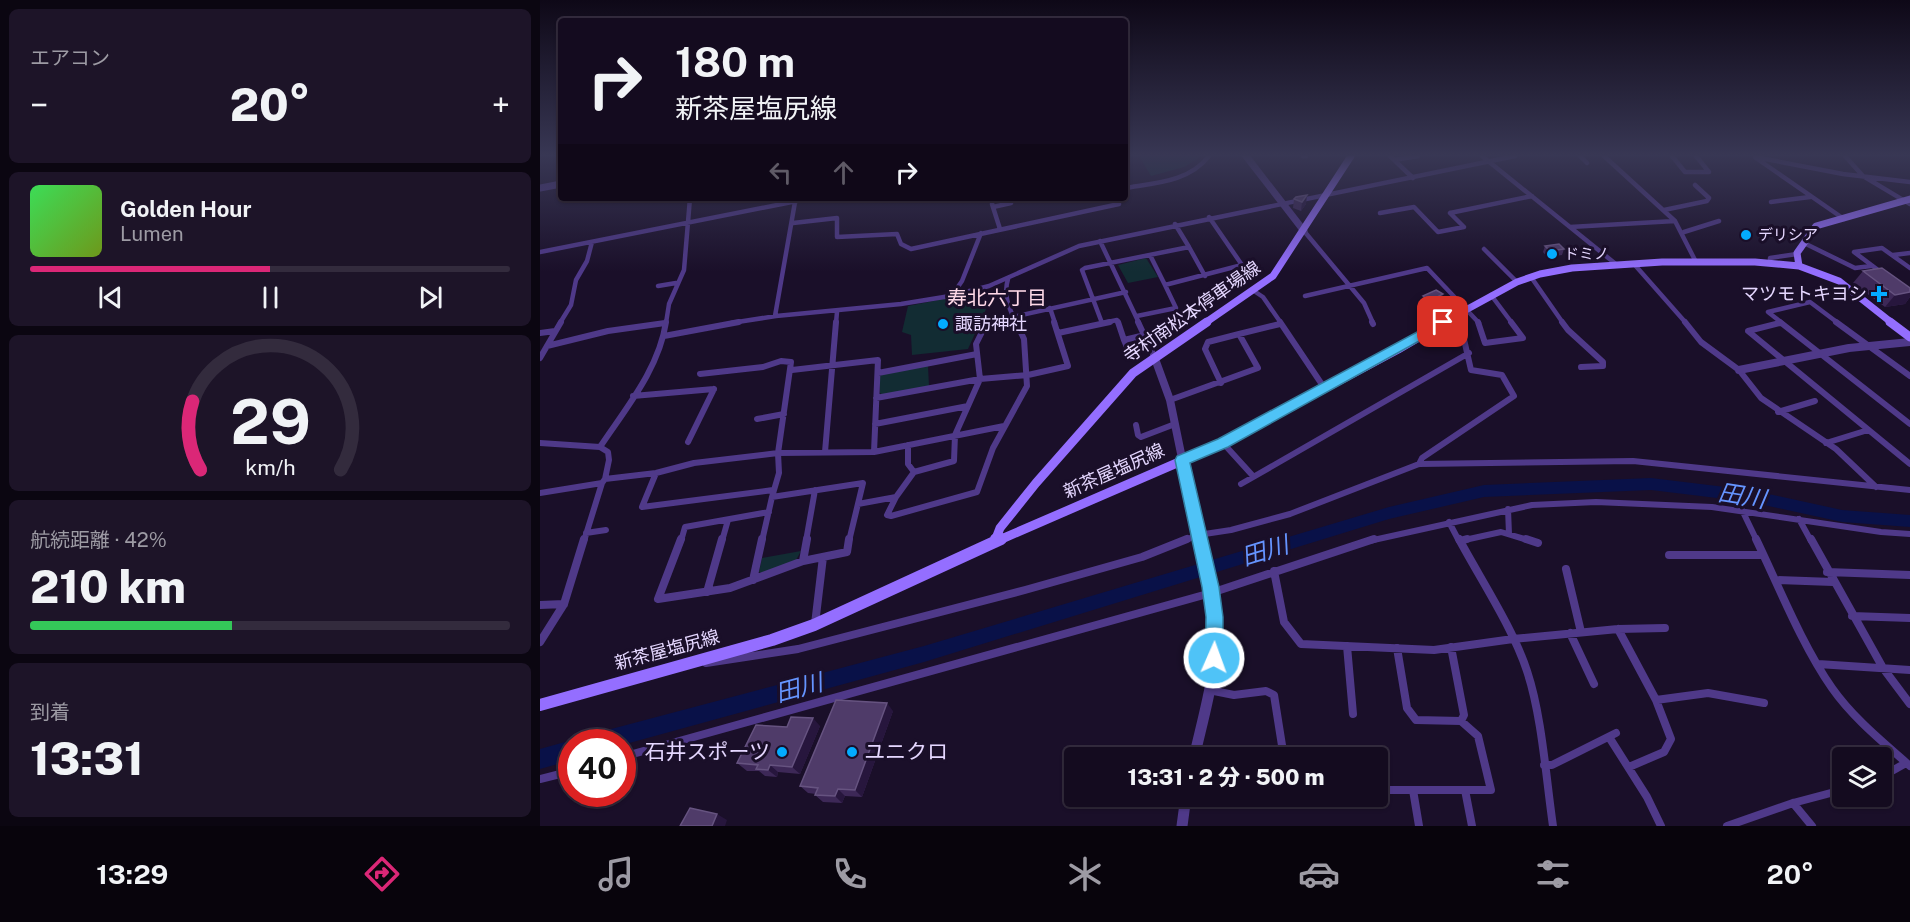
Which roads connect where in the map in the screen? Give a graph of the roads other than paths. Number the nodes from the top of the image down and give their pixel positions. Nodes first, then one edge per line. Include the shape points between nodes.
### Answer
1 (1326, 194) edge
2 (1276, 195) edge
3 (1323, 195) edge
4 (1647, 195) edge
5 (1705, 195) edge
6 (1807, 195) edge
7 (1532, 196) joint
8 (1810, 197) junction
9 (690, 201) edge
10 (799, 201) edge
11 (993, 201) edge
12 (1117, 201) edge
13 (1908, 201) edge
14 (795, 202) junction
15 (1771, 202) dead end
16 (1011, 203) dead end
17 (1283, 203) junction
18 (993, 207) junction
19 (1664, 210) junction
20 (1380, 213) dead end
21 (1209, 217) junction
22 (1844, 219) junction
23 (1675, 221) junction
24 (1719, 221) dead end
25 (687, 223) junction
26 (793, 223) junction
27 (1175, 224) junction
28 (1569, 227) junction
29 (1000, 229) junction
30 (1304, 231) junction
31 (1684, 232) junction
32 (981, 233) junction
33 (1100, 241) junction
34 (592, 242) junction
35 (1806, 243) junction
36 (1189, 247) junction
37 (1484, 249) dead end
38 (540, 252) edge
39 (1910, 253) edge
40 (1797, 254) junction
41 (1150, 255) junction
42 (1893, 255) junction
43 (1696, 262) junction
44 (1770, 262) junction
45 (1111, 263) junction
46 (1634, 264) junction
47 (1617, 265) junction
48 (1799, 266) junction
49 (1872, 266) junction
50 (1910, 268) edge
51 (1205, 276) junction
52 (1531, 277) junction
53 (1008, 279) junction
54 (1891, 279) edge
55 (1517, 282) junction
56 (676, 283) junction
57 (1165, 285) junction
58 (658, 286) dead end
59 (1350, 286) junction
60 (1254, 291) junction
61 (1126, 292) junction
62 (953, 294) junction
63 (1491, 295) junction
64 (1305, 296) dead end
65 (1093, 299) junction
66 (1050, 308) junction
67 (1467, 308) junction
68 (837, 312) junction
69 (775, 316) junction
70 (1013, 316) junction
71 (1137, 316) junction
72 (1078, 320) dead end
73 (1443, 322) junction
74 (665, 323) junction
75 (1102, 323) junction
76 (1780, 323) junction
77 (1280, 324) junction
78 (1373, 324) dead end
79 (1081, 328) junction
80 (555, 331) junction
81 (540, 333) edge
82 (1058, 333) junction
83 (1239, 334) junction
84 (1145, 335) junction
85 (664, 336) junction
86 (1910, 337) edge
87 (1124, 340) junction
88 (1910, 342) edge
89 (547, 346) junction
90 (1868, 346) junction
91 (1469, 353) junction
92 (1820, 353) junction
93 (977, 354) junction
94 (1130, 354) dead end
95 (1154, 356) junction
96 (540, 358) edge
97 (1784, 361) junction
98 (834, 364) junction
99 (1581, 367) dead end
100 (792, 370) junction
101 (1739, 370) junction
102 (878, 372) junction
103 (700, 374) dead end
104 (1028, 375) junction
105 (1910, 376) edge
106 (980, 379) junction
107 (1221, 383) junction
108 (1325, 389) junction
109 (633, 396) junction
110 (876, 398) junction
111 (1170, 400) junction
112 (1815, 401) dead end
113 (968, 406) junction
114 (1778, 412) junction
115 (784, 414) junction
116 (757, 419) dead end
117 (875, 424) junction
118 (1175, 424) junction
119 (1910, 424) edge
120 (1136, 425) dead end
121 (1004, 426) junction
122 (1868, 430) junction
123 (955, 435) junction
124 (688, 442) dead end
125 (540, 443) edge
126 (1223, 443) junction
127 (1826, 443) junction
128 (908, 445) junction
129 (600, 447) junction
130 (825, 452) junction
131 (874, 452) junction
132 (778, 453) junction
133 (1182, 460) junction
134 (1419, 464) junction
135 (1910, 464) edge
136 (914, 472) junction
137 (656, 473) junction
138 (1253, 476) junction
139 (603, 481) junction
140 (1241, 484) dead end
141 (1876, 487) junction
142 (815, 490) junction
143 (1910, 490) edge
144 (540, 493) edge
145 (772, 494) junction
146 (896, 497) junction
147 (858, 504) junction
148 (1508, 509) junction
149 (1742, 510) junction
150 (769, 512) junction
151 (1798, 519) junction
152 (728, 520) junction
153 (1449, 522) junction
154 (606, 530) dead end
155 (586, 533) junction
156 (1509, 534) junction
157 (1910, 534) edge
158 (1198, 537) junction
159 (1460, 541) junction
160 (995, 542) junction
161 (1538, 543) dead end
162 (1669, 555) dead end
163 (1763, 555) junction
164 (823, 557) junction
165 (803, 561) junction
166 (1566, 569) dead end
167 (1274, 571) junction
168 (1827, 572) junction
169 (1910, 575) edge
170 (753, 580) junction
171 (1776, 580) junction
172 (1833, 582) junction
173 (1211, 590) junction
174 (707, 592) junction
175 (564, 604) junction
176 (540, 605) edge
177 (1852, 616) junction
178 (1910, 618) edge
179 (814, 625) junction
180 (1665, 628) dead end
181 (1618, 629) junction
182 (1581, 632) junction
183 (1570, 633) junction
184 (1513, 639) junction
185 (540, 642) edge
186 (1347, 646) junction
187 (1450, 647) junction
188 (1397, 648) junction
189 (695, 660) junction
190 (1818, 664) junction
191 (1883, 668) junction
192 (1910, 670) edge
193 (1594, 684) dead end
194 (1209, 690) junction
195 (1656, 699) junction
196 (1764, 703) dead end
197 (1910, 704) edge
198 (540, 705) edge
199 (1353, 714) dead end
200 (1461, 721) junction
201 (1196, 747) edge
202 (1282, 747) edge
203 (636, 753) edge
204 (1544, 765) junction
205 (1908, 765) edge
206 (1629, 767) junction
207 (1892, 772) edge
208 (558, 774) edge
209 (540, 779) edge
210 (1388, 790) edge
211 (1413, 790) junction
212 (1465, 790) junction
213 (1832, 792) edge
214 (1793, 803) junction
215 (1185, 807) edge
216 (1182, 826) edge
217 (1419, 826) edge
218 (1472, 826) edge
219 (1553, 826) edge
220 (1661, 826) edge
221 (1727, 826) edge
222 (1812, 826) edge

1 - 30 main road, 寺村南松本停車場線
2 - 17 street
3 - 17 street
4 - 19 street
5 - 19 street via 1707,201
6 - 8 street
7 - 20 street via 1450,213 1464,227 1438,232 1414,207
7 - 28 street
8 - 15 street
8 - 22 street
9 - 25 street
10 - 14 street
11 - 18 street
12 - 29 street via 1119,204
13 - 22 main road
14 - 25 street
14 - 26 street
16 - 18 street
17 - 21 street
17 - 30 street
18 - 29 street
19 - 23 street
21 - 27 street
21 - 51 street via 1242,265
22 - 35 main road via 1816,226
23 - 28 street
23 - 31 street
24 - 31 street
25 - 34 street
25 - 56 street via 684,270
26 - 32 street via 837,218 837,237 897,234 901,244 911,249
26 - 69 street
27 - 33 street
27 - 36 street
28 - 47 street
29 - 32 street
30 - 59 street
30 - 60 main road, 寺村南松本停車場線 via 1274,276
31 - 43 street
32 - 62 street
33 - 45 street
33 - 53 street via 1053,254
34 - 38 street
34 - 80 street via 576,280 571,306
35 - 40 main road
35 - 49 street via 1855,268
36 - 41 street
36 - 51 street
37 - 55 street
39 - 42 street
40 - 44 street via 1770,258
40 - 48 main road
41 - 45 street
41 - 57 street
42 - 49 street via 1882,248 1854,252
42 - 50 street
43 - 44 main road, 新茶屋塩尻線
43 - 46 main road, 新茶屋塩尻線
44 - 48 main road, 新茶屋塩尻線
45 - 61 street
45 - 65 street via 1082,270
46 - 47 main road, 新茶屋塩尻線
46 - 101 street via 1701,342
47 - 52 main road, 新茶屋塩尻線
48 - 86 main road, 新茶屋塩尻線 via 1839,281
49 - 54 street
51 - 57 street
52 - 55 main road, 新茶屋塩尻線
52 - 99 street via 1568,330 1603,362 1603,366
53 - 62 street
53 - 70 street via 1005,288
55 - 63 main road, 新茶屋塩尻線
56 - 58 street
56 - 74 street
57 - 71 street via 1176,308
59 - 64 street
59 - 67 street via 1427,268
59 - 78 street via 1364,303
60 - 77 street via 1263,297
60 - 95 main road, 寺村南松本停車場線
61 - 65 street
61 - 71 street
62 - 68 street
63 - 67 main road, 新茶屋塩尻線
63 - 67 street via 1523,338 1485,343 1479,323
65 - 66 street
65 - 75 street
66 - 70 street
66 - 82 street
67 - 73 main road, 新茶屋塩尻線
68 - 69 street
68 - 98 street
69 - 85 street
70 - 93 street via 985,322 976,344
70 - 104 street via 1024,339
71 - 84 street
72 - 79 street
73 - 91 street via 1463,335
73 - 108 main road, 新茶屋塩尻線
74 - 85 street
74 - 89 street via 608,331
75 - 79 street
75 - 87 street via 1117,320
76 - 90 street via 1768,312 1810,302
76 - 92 street
76 - 97 street via 1748,331
77 - 83 street
77 - 108 street
79 - 82 street
80 - 81 street
80 - 89 street
82 - 104 street via 1068,366
83 - 107 street via 1208,342 1204,349
83 - 107 street via 1258,368
84 - 87 street
84 - 95 street
85 - 109 street via 650,371
87 - 94 street
88 - 90 street
89 - 96 street
90 - 92 street
90 - 105 street
91 - 134 street via 1471,370 1502,375 1514,396 1422,458
91 - 138 street
92 - 97 street
92 - 119 street
93 - 102 street
93 - 106 street
95 - 111 street
95 - 160 main road, 寺村南松本停車場線 via 1121,384 1035,483 1000,528
97 - 101 street
97 - 122 street
98 - 100 street
98 - 102 street via 873,359 878,360
98 - 130 street
100 - 103 street via 788,360
100 - 115 street
101 - 114 street
102 - 110 street
104 - 106 street
104 - 121 street via 1027,386
106 - 110 street
106 - 113 street
107 - 111 street
108 - 126 main road, 新茶屋塩尻線
109 - 124 street via 714,389
109 - 129 street
110 - 117 street
111 - 118 street
112 - 114 street
113 - 117 street
113 - 123 street
114 - 127 street
115 - 116 street
115 - 132 street
117 - 131 street
118 - 120 street via 1141,437
118 - 133 street
121 - 123 street
121 - 146 street via 977,492 891,516 887,514
122 - 127 street
122 - 135 street
123 - 128 street
123 - 136 street via 954,461
125 - 129 street
126 - 133 main road, 新茶屋塩尻線
126 - 138 street
127 - 141 street
128 - 131 street
128 - 136 street via 908,464
129 - 139 street via 608,452 609,460
130 - 131 street
130 - 132 street
132 - 137 street via 694,463
132 - 145 street via 779,473
133 - 158 street
133 - 160 main road, 新茶屋塩尻線
134 - 141 street via 1633,461
134 - 158 street via 1290,514
136 - 146 street
137 - 139 street
137 - 145 street via 642,507
138 - 140 street
139 - 144 street
139 - 155 street
141 - 143 street
142 - 145 street
142 - 147 street via 863,483
142 - 165 street
145 - 150 street
146 - 147 street
147 - 164 street via 847,552
148 - 149 street via 1596,502
148 - 153 street
148 - 156 street
149 - 151 street
149 - 163 street
150 - 152 street
150 - 170 street
151 - 157 street
151 - 168 street
152 - 174 street
152 - 174 street via 685,527 658,599
153 - 159 street
153 - 167 street via 1375,539
154 - 155 street
155 - 175 street
156 - 159 street via 1501,532
156 - 161 street
158 - 173 street
158 - 189 street via 1142,557 798,649 717,663
159 - 184 street
160 - 179 main road, 新茶屋塩尻線
162 - 163 street
163 - 171 street
164 - 165 street
164 - 179 street
165 - 170 street
166 - 182 street
167 - 173 street
167 - 186 street via 1284,622 1301,644
168 - 169 street
168 - 172 street
170 - 174 street
171 - 172 street
171 - 190 street
172 - 177 street
173 - 194 street via 1216,644
173 - 203 street
175 - 176 street
175 - 185 street
177 - 178 street
177 - 191 street
179 - 189 main road, 新茶屋塩尻線
180 - 181 street
181 - 182 street
181 - 195 street
182 - 183 street
183 - 184 street
183 - 193 street
184 - 187 street
184 - 204 street via 1534,698
186 - 188 street
186 - 199 street
187 - 188 street
187 - 200 street via 1464,715
188 - 200 street via 1407,708 1416,720
189 - 198 main road, 新茶屋塩尻線
190 - 191 street
190 - 205 street via 1862,723
191 - 192 street
191 - 197 street
194 - 201 street
194 - 202 street via 1234,695 1266,691 1274,695
195 - 196 street via 1708,693
195 - 206 street via 1671,739 1664,752
200 - 212 street via 1478,736 1491,790
204 - 206 street via 1552,765 1612,735
204 - 219 street
205 - 207 street
206 - 220 street
208 - 209 street
210 - 211 street
211 - 212 street
211 - 217 street
212 - 218 street
213 - 214 street
214 - 221 street
214 - 222 street
215 - 216 street

